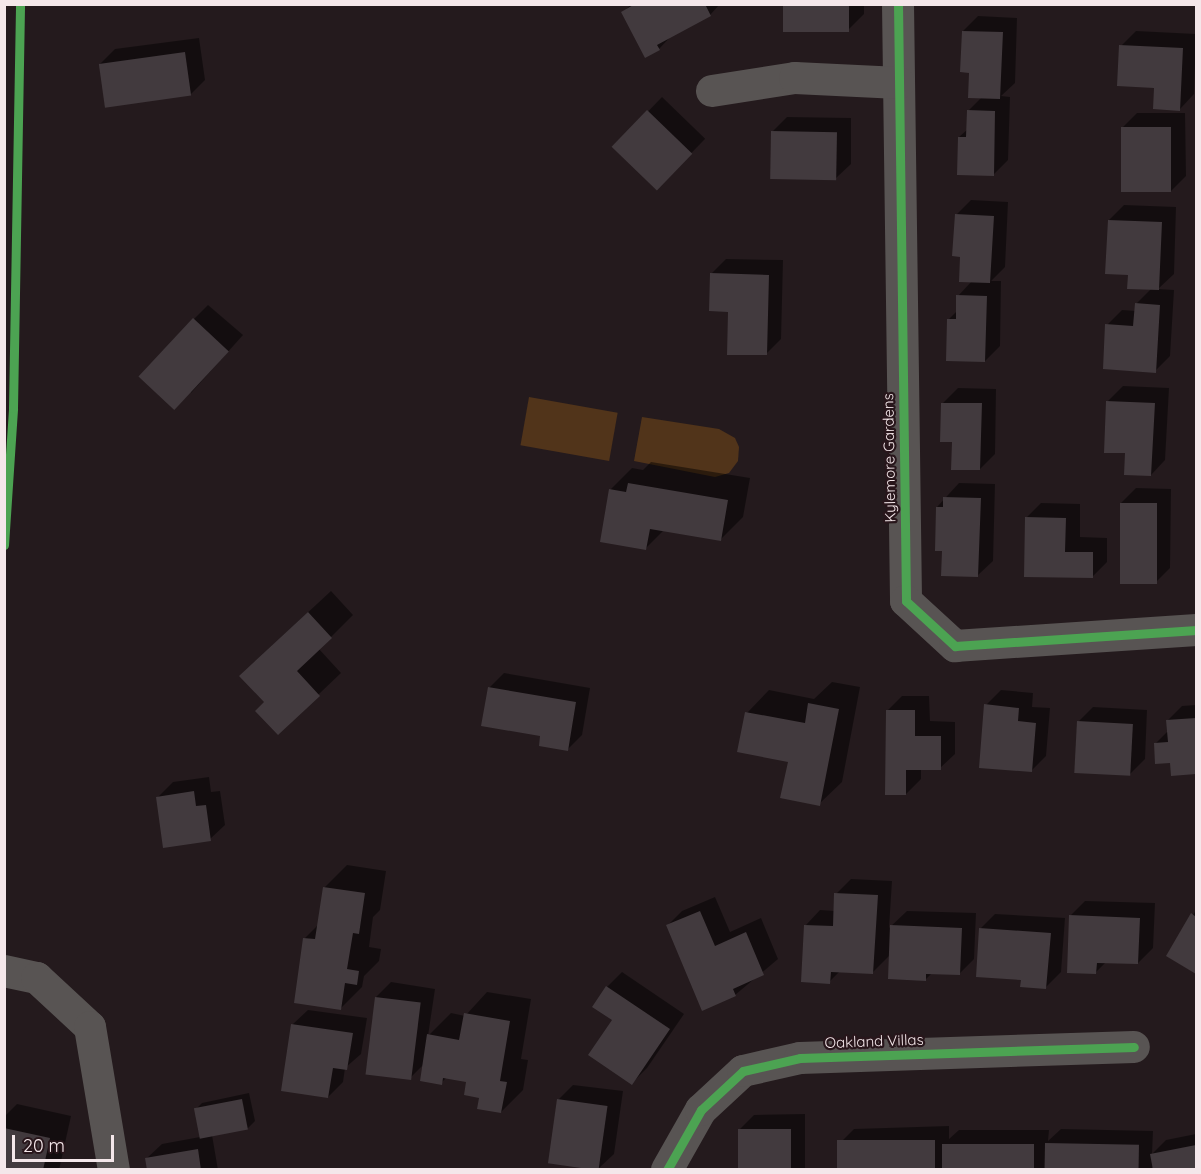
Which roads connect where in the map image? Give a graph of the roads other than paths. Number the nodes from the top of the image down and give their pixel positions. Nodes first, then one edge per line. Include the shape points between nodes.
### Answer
1 (898, 4) edge
2 (899, 83) junction
3 (712, 91) dead end
4 (1197, 630) edge
5 (4, 971) edge
6 (1134, 1047) dead end
7 (114, 1170) edge
8 (667, 1170) edge

1 - 2 street, Kylemore Gardens
2 - 3 street via 795,78
2 - 4 street, Kylemore Gardens via 906,601 955,646
5 - 7 street via 37,978 90,1027
6 - 8 street, Oakland Villas via 800,1058 743,1071 701,1110

